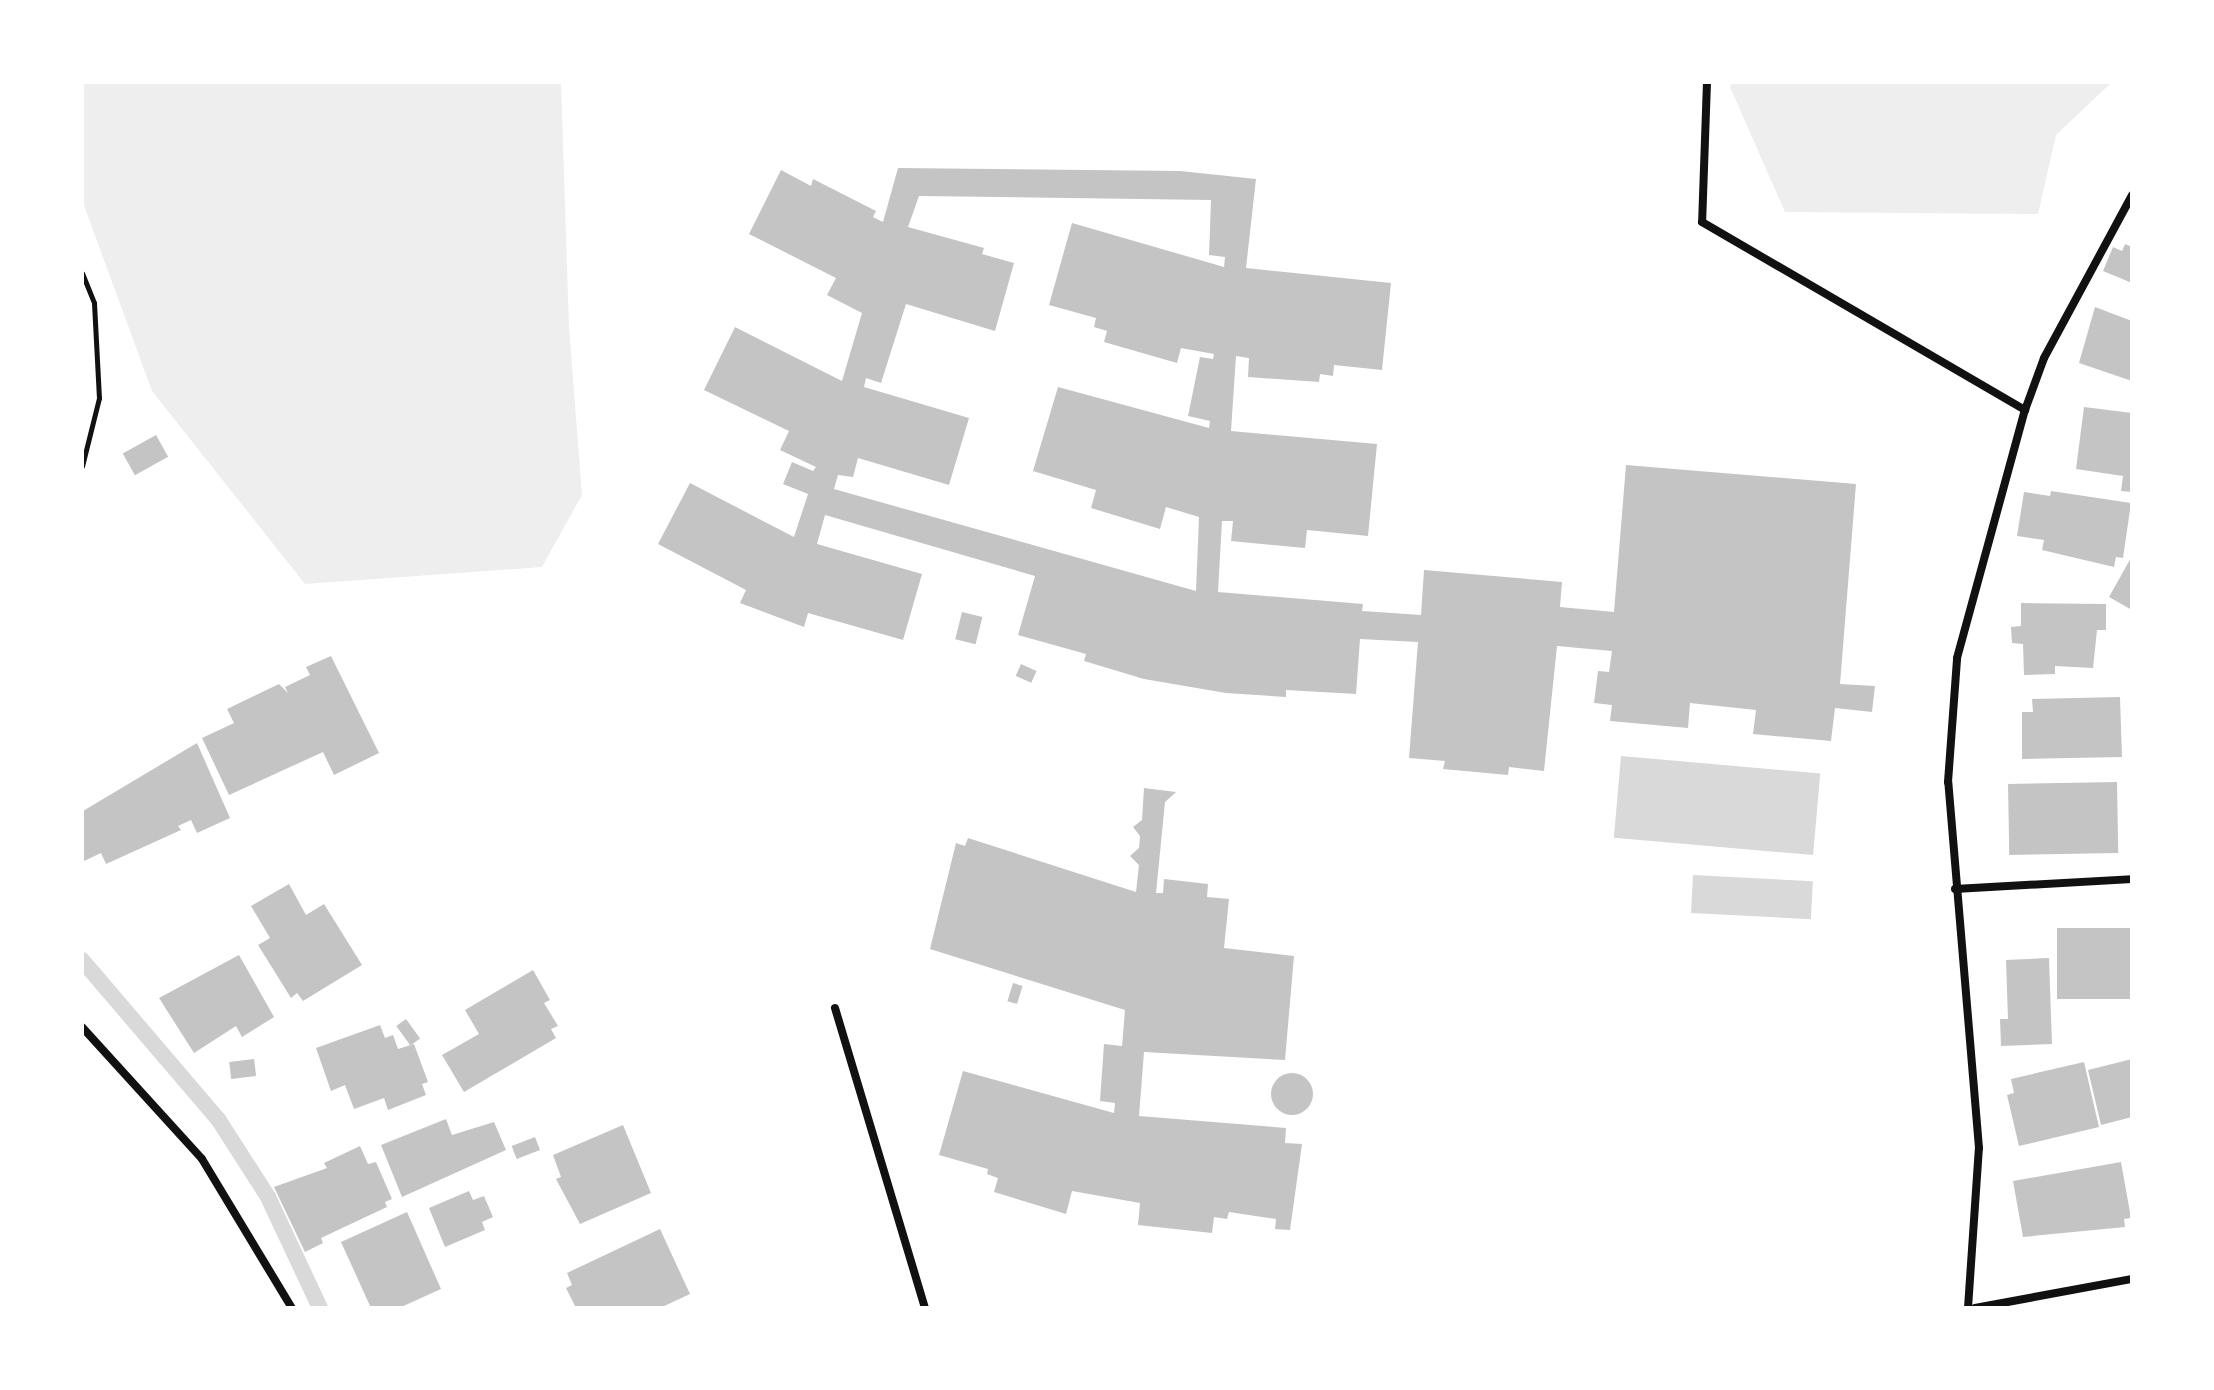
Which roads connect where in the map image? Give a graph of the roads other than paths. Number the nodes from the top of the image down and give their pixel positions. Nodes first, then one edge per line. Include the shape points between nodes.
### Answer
1 (1707, 82) edge
2 (2132, 195) edge
3 (2025, 410) junction
4 (2132, 879) edge
5 (1955, 889) junction
6 (835, 1008) dead end
7 (82, 1027) edge
8 (2132, 1279) edge
9 (292, 1308) edge
10 (925, 1308) edge
11 (1968, 1308) edge
12 (1975, 1308) edge

1 - 3 street via 1702,222
2 - 3 street via 2044,358
3 - 5 street via 1957,658 1948,782
4 - 5 street
5 - 11 street via 1979,1148
6 - 10 street
7 - 9 street via 202,1159
8 - 12 street

